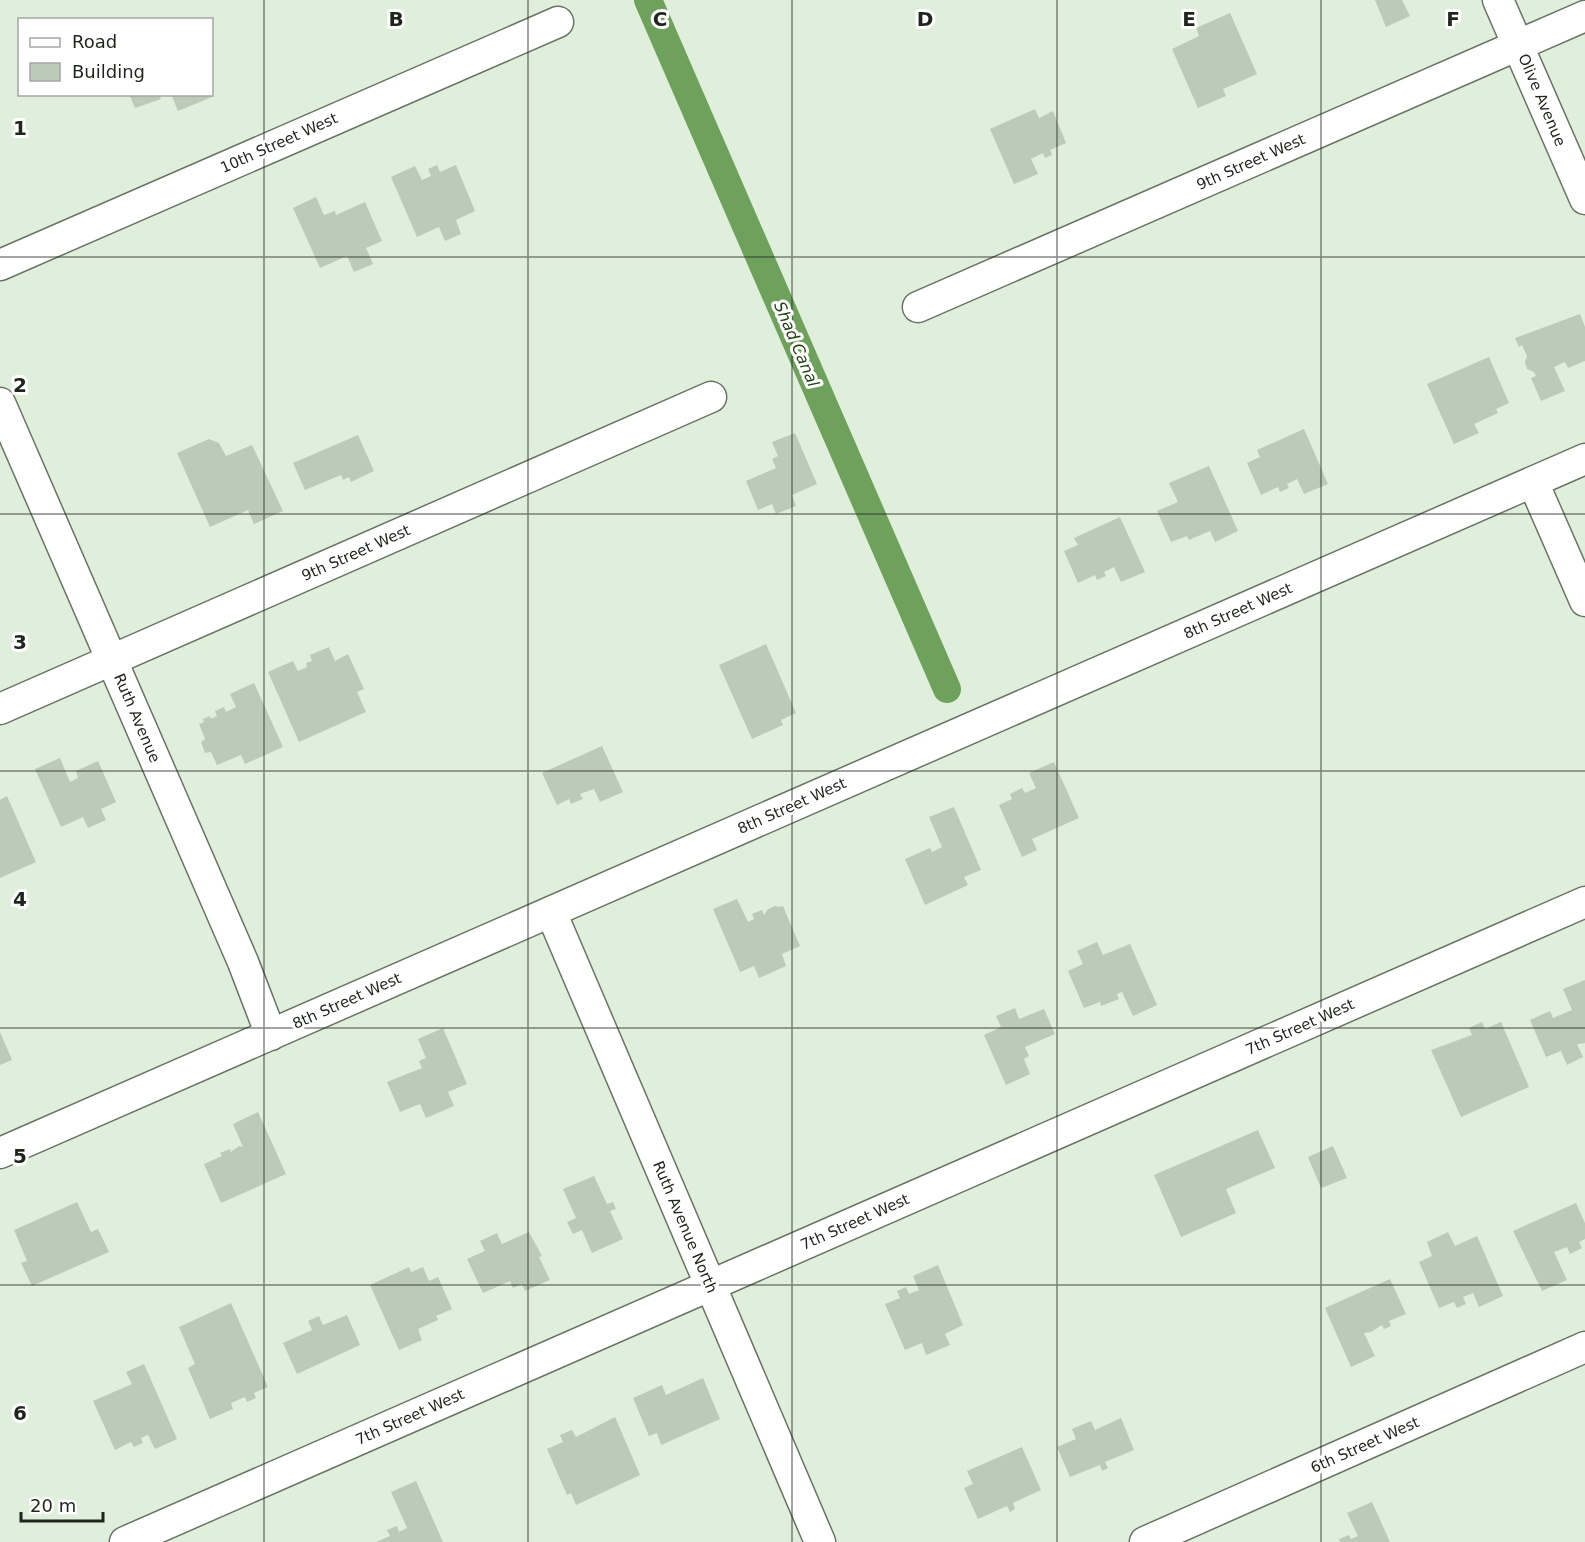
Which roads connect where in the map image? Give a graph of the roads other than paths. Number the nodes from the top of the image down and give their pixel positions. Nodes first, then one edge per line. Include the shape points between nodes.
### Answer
1 (1498, 0) edge
2 (1585, 16) edge
3 (558, 22) dead end
4 (1518, 46) junction
5 (1585, 199) edge
6 (0, 265) edge
7 (918, 307) dead end
8 (711, 397) dead end
9 (0, 403) edge
10 (1585, 459) edge
11 (1533, 482) junction
12 (1585, 601) edge
13 (112, 660) junction
14 (0, 709) edge
15 (1585, 902) edge
16 (551, 912) junction
17 (271, 1035) junction
18 (0, 1153) edge
19 (710, 1286) junction
20 (1585, 1347) edge
21 (125, 1542) edge
22 (820, 1542) edge
23 (1145, 1542) edge

1 - 4 street, Olive Avenue
2 - 4 street, 9th Street West
3 - 6 street, 10th Street West
4 - 5 street, Olive Avenue
4 - 7 street, 9th Street West
8 - 13 street, 9th Street West
9 - 13 street, Ruth Avenue
10 - 11 street, 8th Street West
11 - 12 street
11 - 16 street, 8th Street West
13 - 14 street, 9th Street West
13 - 17 street, Ruth Avenue
15 - 19 street, 7th Street West
16 - 17 street, 8th Street West
16 - 19 street, Ruth Avenue North
17 - 18 street, 8th Street West
19 - 21 street, 7th Street West
19 - 22 street, Ruth Avenue North
20 - 23 street, 6th Street West

